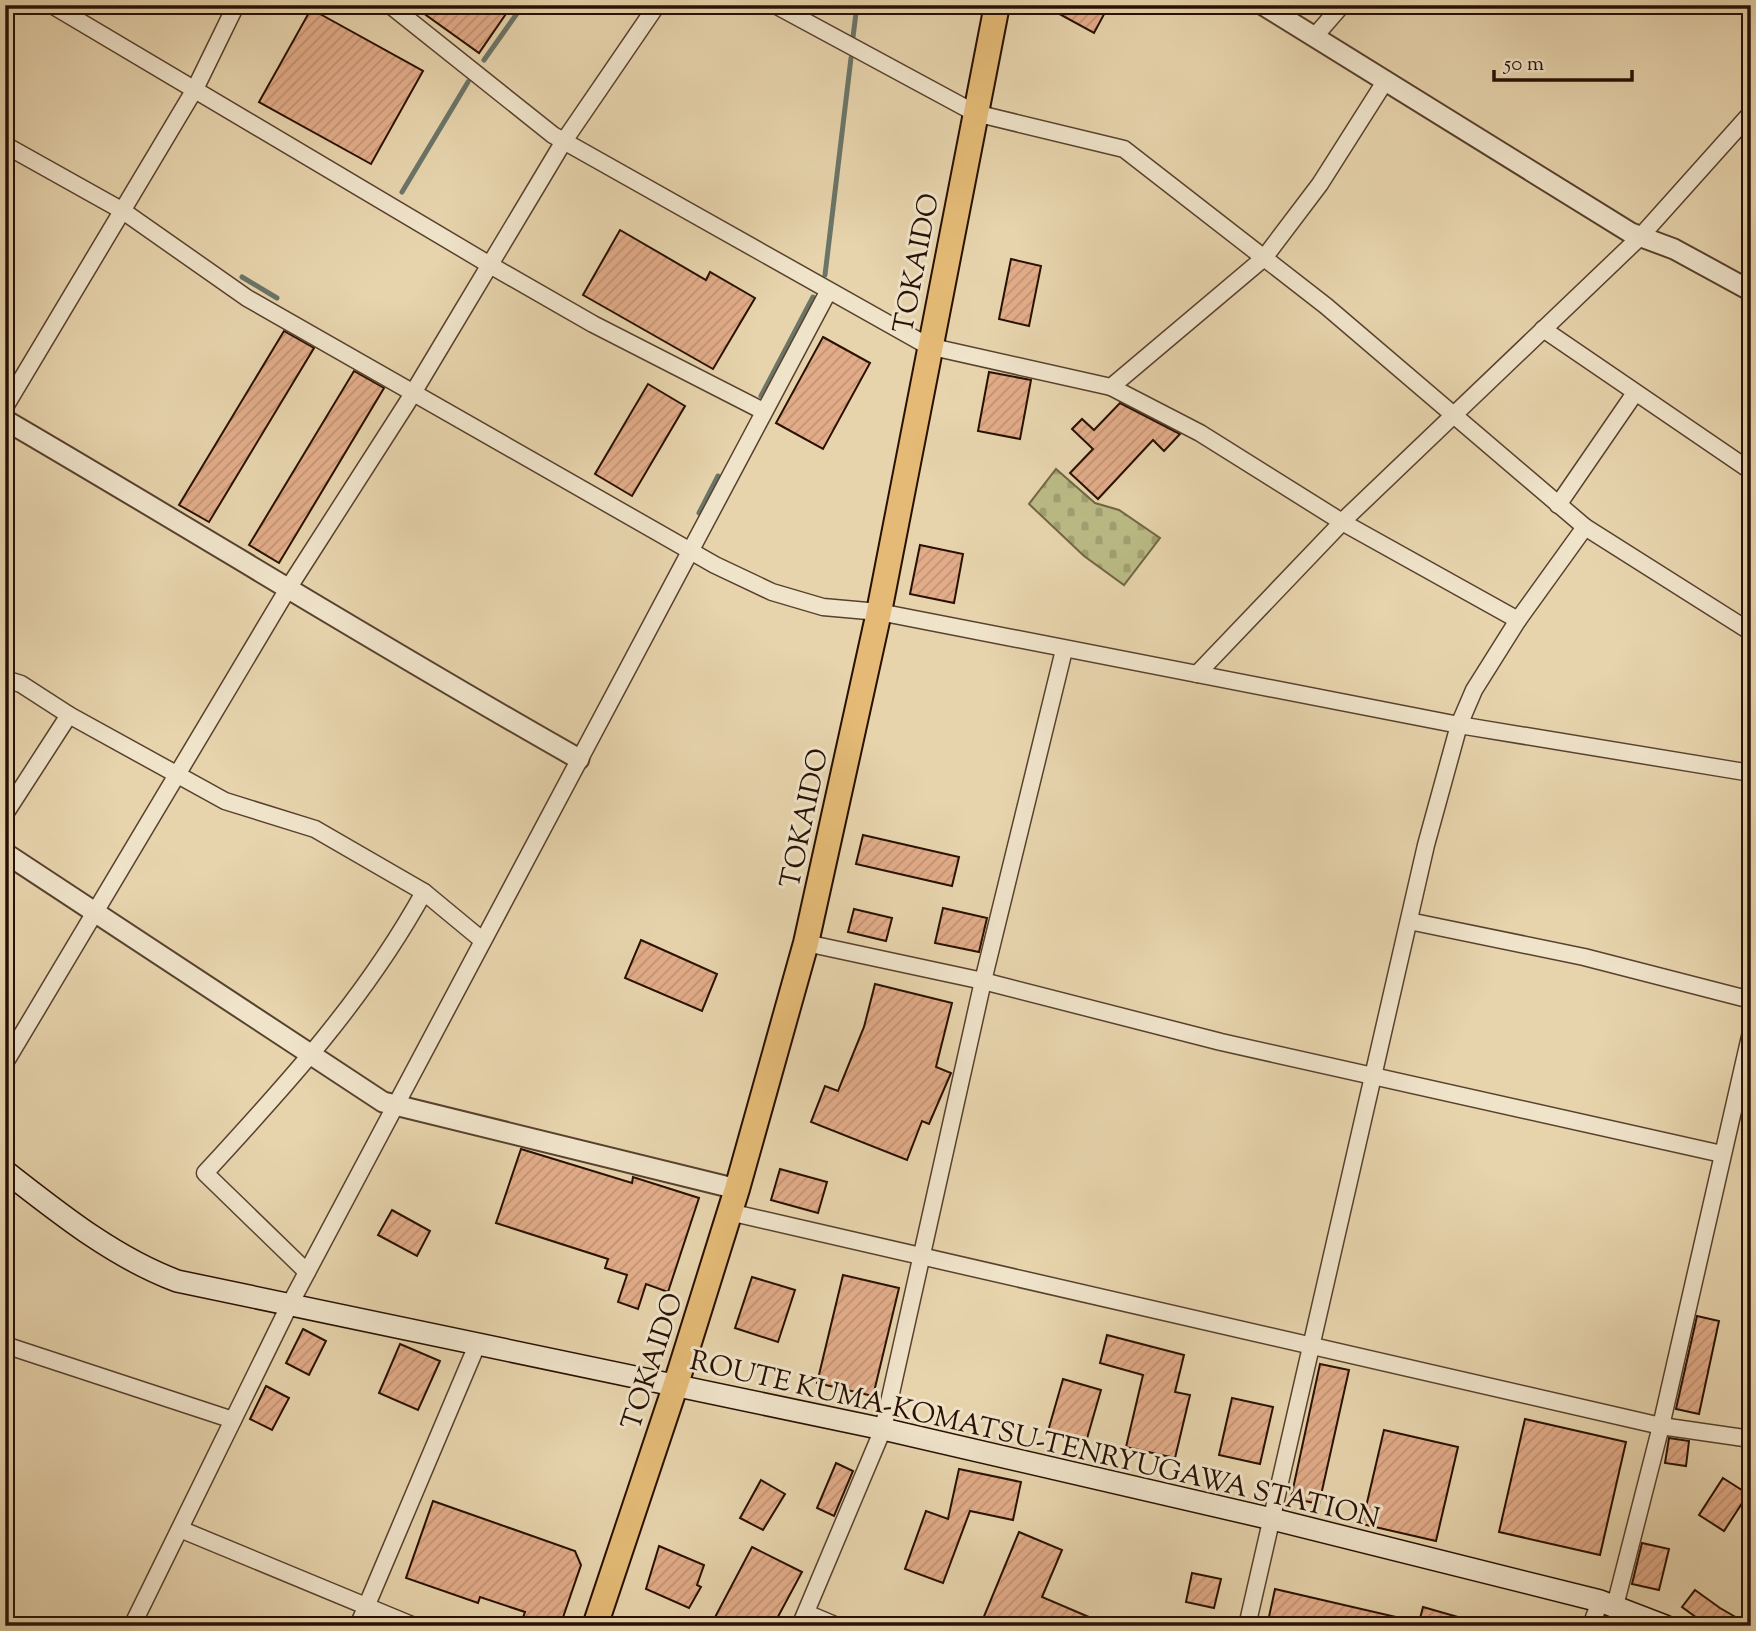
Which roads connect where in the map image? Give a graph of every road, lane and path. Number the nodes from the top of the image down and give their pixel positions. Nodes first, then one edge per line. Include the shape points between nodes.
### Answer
1 (52, 5) edge
2 (236, 5) edge
3 (390, 5) edge
4 (657, 5) edge
5 (775, 5) edge
6 (997, 5) edge
7 (1263, 5) edge
8 (1342, 5) edge
9 (1315, 36) junction
10 (1386, 80) junction
11 (195, 89) junction
12 (1751, 113) edge
13 (975, 114) junction
14 (564, 141) junction
15 (5, 145) edge
16 (123, 211) junction
17 (1640, 237) junction
18 (1264, 258) junction
19 (490, 265) junction
20 (1751, 291) edge
21 (828, 292) junction
22 (1543, 328) junction
23 (928, 346) junction
24 (1111, 387) junction
25 (414, 391) junction
26 (1635, 393) junction
27 (5, 407) edge
28 (763, 411) junction
29 (1452, 415) junction
30 (5, 420) edge
31 (1751, 471) edge
32 (1558, 505) junction
33 (1342, 523) junction
34 (1585, 527) junction
35 (692, 550) junction
36 (289, 587) junction
37 (879, 612) junction
38 (1518, 620) junction
39 (1751, 632) edge
40 (1064, 650) junction
41 (1197, 674) junction
42 (5, 679) edge
43 (69, 715) junction
44 (1459, 725) junction
45 (579, 759) junction
46 (1751, 773) edge
47 (179, 774) junction
48 (5, 814) edge
49 (5, 853) edge
50 (424, 892) junction
51 (96, 912) junction
52 (1409, 921) junction
53 (482, 940) junction
54 (806, 943) junction
55 (983, 981) junction
56 (1751, 1000) edge
57 (1751, 1032) edge
58 (312, 1057) junction
59 (5, 1063) edge
60 (1373, 1076) junction
61 (397, 1106) junction
62 (1722, 1154) junction
63 (8, 1177) edge
64 (737, 1189) junction
65 (729, 1212) junction
66 (921, 1255) junction
67 (307, 1272) junction
68 (289, 1306) junction
69 (1312, 1344) junction
70 (5, 1345) edge
71 (477, 1345) junction
72 (676, 1384) junction
73 (233, 1420) junction
74 (1661, 1426) junction
75 (883, 1429) junction
76 (1751, 1439) edge
77 (1272, 1519) junction
78 (180, 1529) junction
79 (368, 1604) junction
80 (1607, 1604) junction
81 (803, 1620) edge
82 (132, 1626) edge
83 (358, 1626) edge
84 (414, 1626) edge
85 (595, 1626) edge
86 (836, 1626) edge
87 (1247, 1626) edge
88 (1591, 1626) edge
89 (1665, 1626) edge

1 - 11 street
2 - 11 street
3 - 14 street
4 - 14 street
5 - 13 street
6 - 13 highway, TOKAIDO
7 - 9 street
8 - 9 street
9 - 10 street
10 - 17 street
10 - 18 street via 1320,184
11 - 16 street
11 - 19 street
12 - 17 street
13 - 18 street via 1124,149
13 - 23 highway, TOKAIDO
14 - 19 street
14 - 21 street
15 - 16 street
16 - 25 street via 247,298
16 - 27 street
17 - 20 street via 1674,249
17 - 22 street
18 - 24 street
18 - 29 street
19 - 25 street
19 - 28 street
21 - 23 street
21 - 28 street
22 - 26 street
22 - 29 street
23 - 24 street
23 - 37 highway, TOKAIDO
24 - 33 street via 1200,433
25 - 35 street
25 - 36 street
26 - 31 street
26 - 32 street
28 - 35 street
29 - 32 street
29 - 33 street
30 - 36 street
32 - 34 street
33 - 38 street
33 - 41 street
34 - 38 street
34 - 39 street
35 - 37 street via 772,592 823,607
35 - 45 street
36 - 45 street via 396,656
36 - 47 street
37 - 40 street
37 - 54 highway, TOKAIDO
38 - 44 street via 1474,690
40 - 41 street
40 - 55 street
41 - 44 street
42 - 43 street
43 - 47 street
43 - 48 street
44 - 46 street
44 - 52 street
45 - 53 street
47 - 50 street via 225,802 315,829
47 - 51 street
49 - 51 street
50 - 53 street
50 - 58 street via 394,947
51 - 58 street
51 - 59 street
52 - 56 street via 1584,957
52 - 60 street
53 - 61 street
54 - 55 street
54 - 64 highway, TOKAIDO
55 - 60 street
55 - 66 street
57 - 62 street
58 - 61 street via 383,1102
58 - 67 street via 205,1173
60 - 62 street
60 - 69 street
61 - 64 street
61 - 67 street
62 - 74 street
63 - 68 main road, ROUTE KUMA-KOMATSU-TENRYUGAWA STATION via 143,1268 177,1281
64 - 65 highway, TOKAIDO
65 - 66 street
65 - 72 highway, TOKAIDO
66 - 69 street
66 - 75 street
67 - 68 street
68 - 71 main road, ROUTE KUMA-KOMATSU-TENRYUGAWA STATION
68 - 73 street
69 - 74 street
69 - 77 street
70 - 73 street
71 - 72 main road, ROUTE KUMA-KOMATSU-TENRYUGAWA STATION
71 - 79 street
72 - 75 main road, ROUTE KUMA-KOMATSU-TENRYUGAWA STATION
72 - 85 highway, TOKAIDO
73 - 78 street
74 - 76 street
74 - 80 street
75 - 77 main road, ROUTE KUMA-KOMATSU-TENRYUGAWA STATION
75 - 81 street
77 - 80 main road, ROUTE KUMA-KOMATSU-TENRYUGAWA STATION
77 - 87 street
78 - 79 street
78 - 82 street
79 - 83 street
79 - 84 street
80 - 88 street
80 - 89 main road, ROUTE KUMA-KOMATSU-TENRYUGAWA STATION
81 - 86 street

